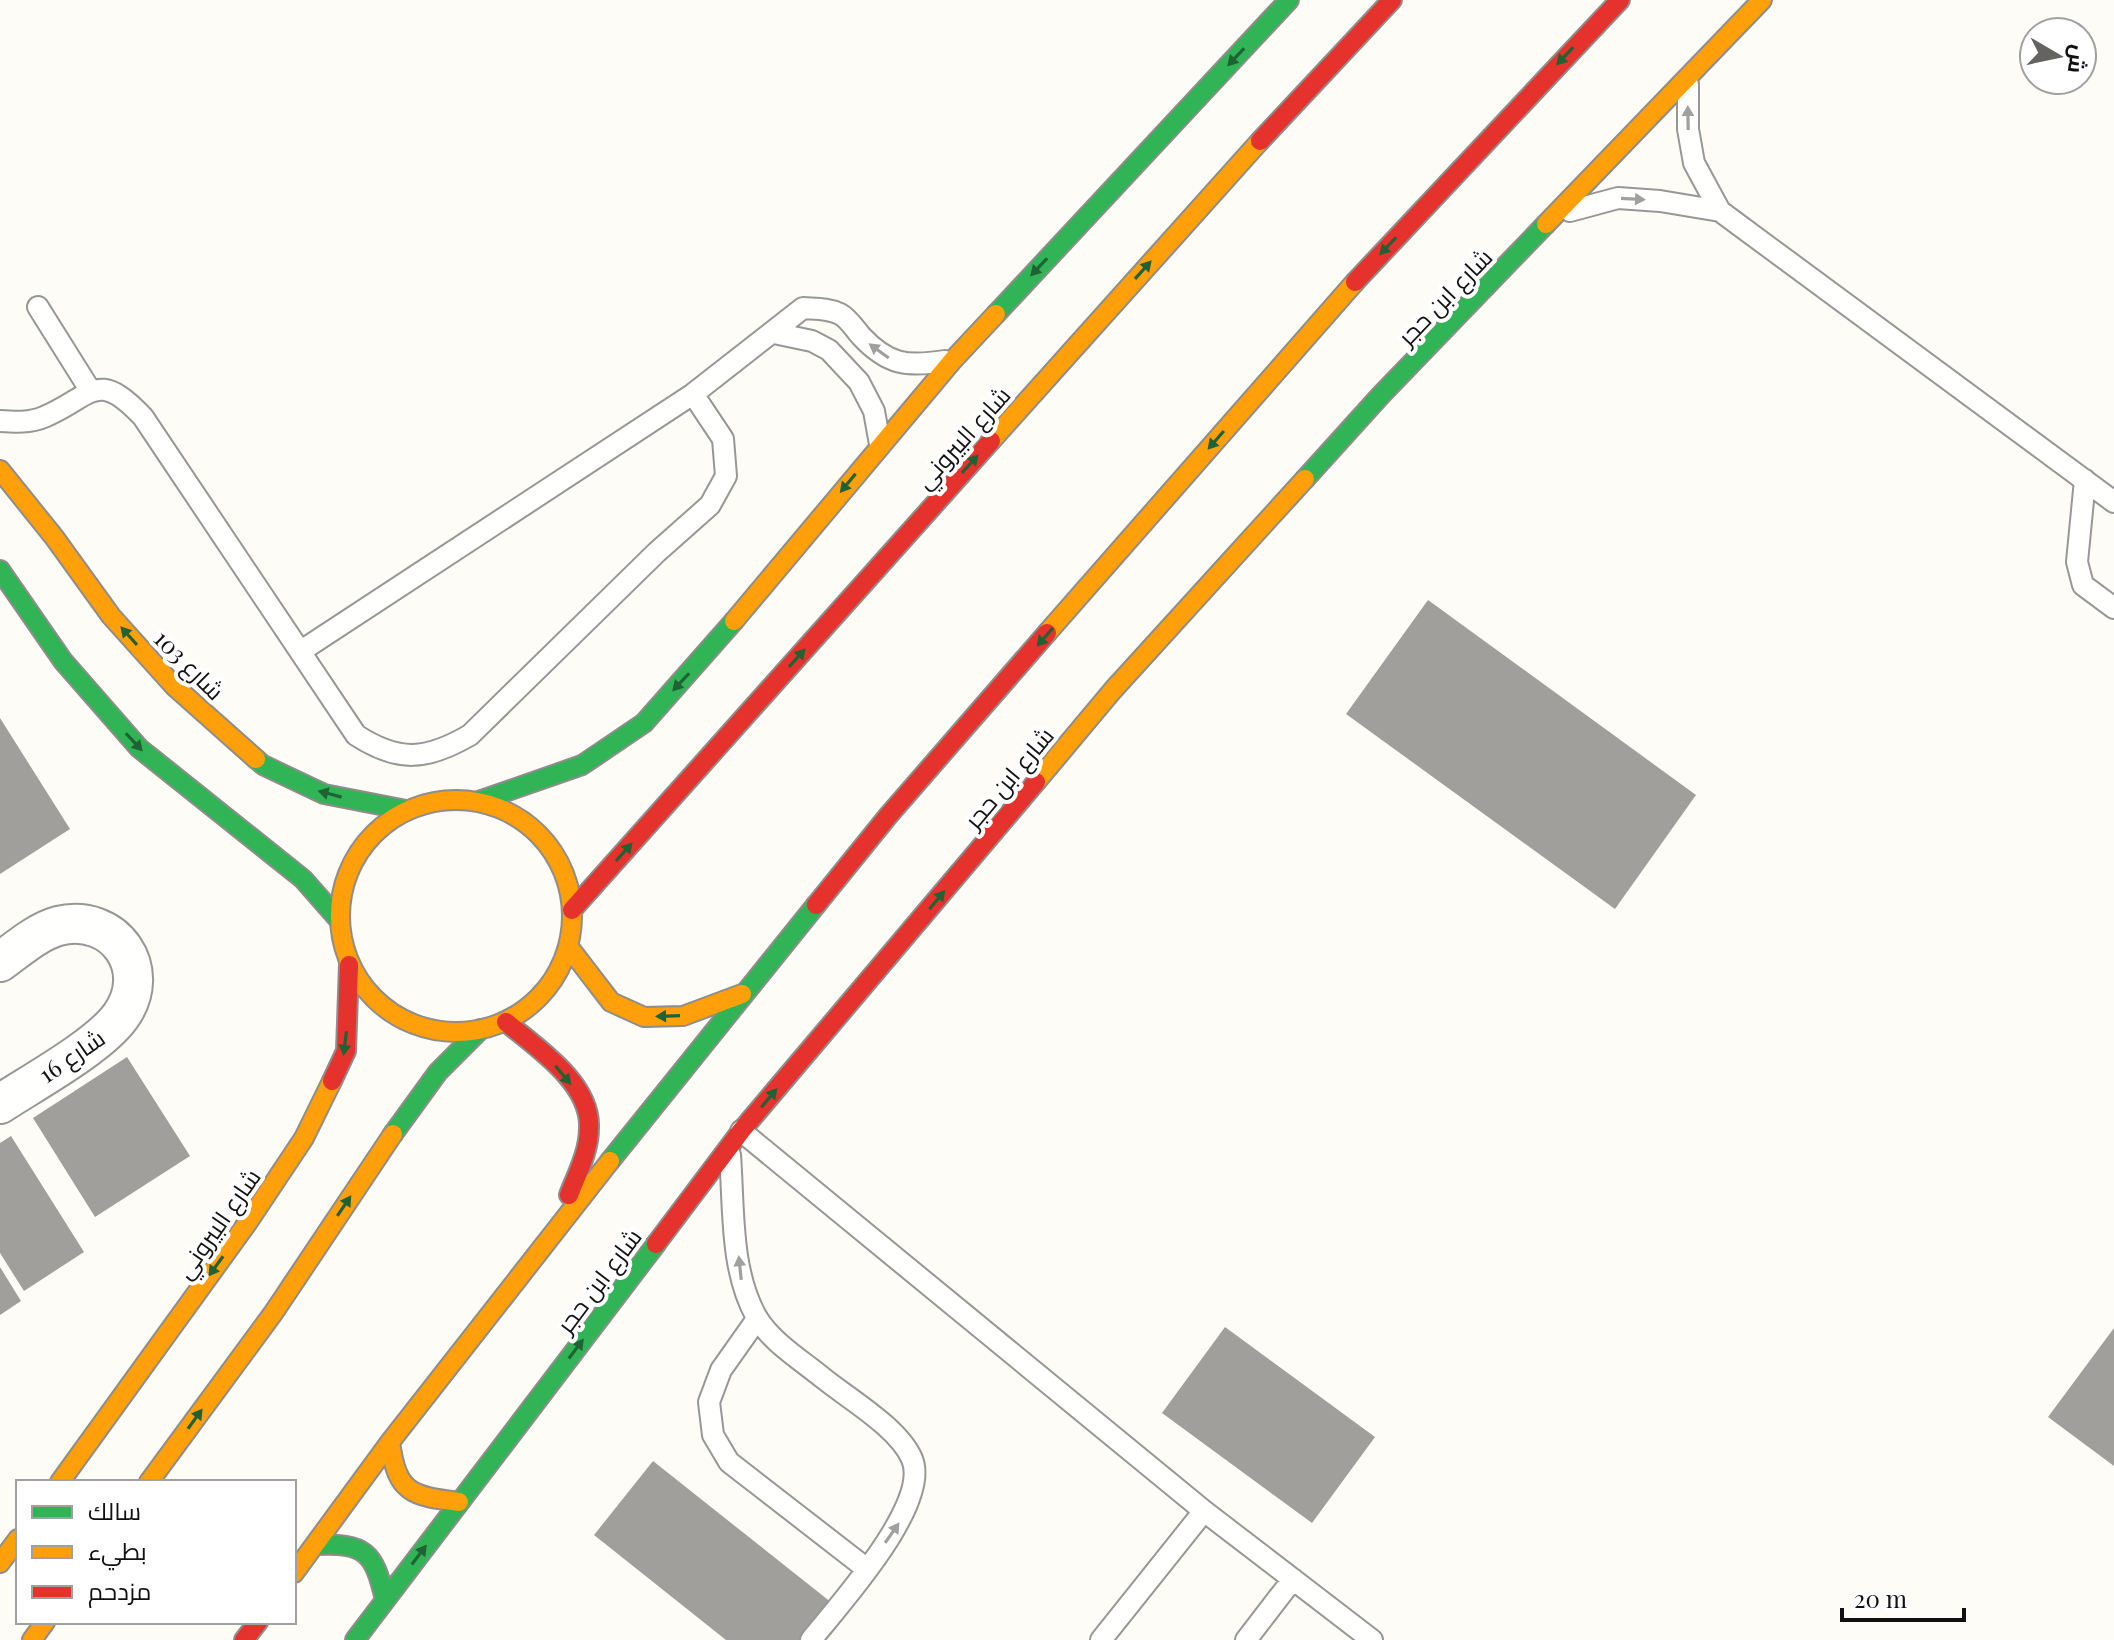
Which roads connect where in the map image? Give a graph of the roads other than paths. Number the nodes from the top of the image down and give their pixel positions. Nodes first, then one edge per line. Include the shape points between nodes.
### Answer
1 (1289, 0) edge
2 (1392, 0) edge
3 (1620, 0) edge
4 (1762, 0) edge
5 (1688, 75) junction
6 (1720, 211) junction
7 (1557, 215) junction
8 (38, 307) dead end
9 (774, 333) junction
10 (953, 360) junction
11 (90, 390) junction
12 (693, 394) junction
13 (0, 421) edge
14 (880, 444) junction
15 (0, 470) edge
16 (2085, 480) junction
17 (2114, 502) edge
18 (0, 570) edge
19 (2114, 608) edge
20 (301, 651) junction
21 (479, 801) junction
22 (406, 810) junction
23 (572, 910) junction
24 (339, 920) junction
25 (568, 946) junction
26 (0, 962) edge
27 (349, 965) junction
28 (742, 994) junction
29 (506, 1022) junction
30 (481, 1029) junction
31 (0, 1104) edge
32 (735, 1139) junction
33 (558, 1225) junction
34 (757, 1319) junction
35 (390, 1442) junction
36 (61, 1480) edge
37 (150, 1480) edge
38 (459, 1502) junction
39 (1204, 1511) junction
40 (16, 1542) edge
41 (315, 1545) junction
42 (0, 1563) edge
43 (867, 1569) junction
44 (296, 1570) edge
45 (1293, 1579) junction
46 (385, 1600) junction
47 (256, 1624) edge
48 (244, 1640) edge
49 (355, 1640) edge
50 (811, 1640) edge
51 (1101, 1640) edge
52 (1246, 1640) edge
53 (1372, 1640) edge

1 -> 10 street
23 -> 2 street, شارع البيروني via 1289,108
3 -> 28 street via 1324,315 888,816
4 - 5 street, شارع ابن حجر
6 -> 5 lane via 1694,163
5 - 7 street, شارع ابن حجر
7 -> 6 lane via 1618,198
6 - 16 lane
32 -> 7 street, شارع ابن حجر via 1113,690 1381,395
8 - 11 lane
10 -> 9 lane via 899,363 876,352 842,315 826,309 803,308
9 - 12 lane
9 - 14 lane via 829,350 859,382 874,411
10 - 14 street
11 - 13 lane via 44,418
11 - 20 lane via 116,393 143,417
12 - 20 lane
12 - 20 lane via 723,439 726,476 710,505 470,735 443,751 380,751 356,735
14 -> 21 street via 644,723 582,765
22 -> 15 street, شارع 103 via 324,794 263,765 174,686 111,616
16 - 17 lane
16 - 19 lane via 2077,562 2083,585
18 -> 24 street via 63,661 139,748 303,879
21 - 22 street via 441,800
21 - 23 street via 514,815 544,840 564,872
22 - 24 street via 370,837 347,875
23 - 25 street
24 - 27 street
28 -> 25 street via 683,1016 644,1017 611,1002
25 - 29 street via 555,977 533,1003
26 - 31 street, شارع 16 via 58,926 81,924 116,940 128,954 134,984 130,1000 106,1033
27 - 30 street via 376,1002 414,1026 460,1034
27 -> 36 street, شارع البيروني via 346,1051 304,1138
28 - 33 street
29 - 30 street
29 -> 33 street via 551,1061 580,1096 589,1117 586,1149
37 -> 30 street via 274,1312 438,1072
34 -> 32 lane via 741,1284
38 -> 32 street, شارع ابن حجر
32 - 39 lane
33 - 35 street
43 -> 34 lane via 905,1515 915,1486 913,1461 897,1437
34 - 43 lane via 721,1370 709,1402 713,1435 729,1462
35 - 38 street via 393,1471 406,1489
35 - 41 street
46 -> 38 street, شارع ابن حجر
39 - 45 lane
39 - 51 lane
40 - 42 street
41 - 44 street
41 - 46 street via 349,1543 367,1552
43 - 50 lane
45 - 52 lane
45 - 53 lane
46 - 49 street, شارع ابن حجر
47 - 48 street

